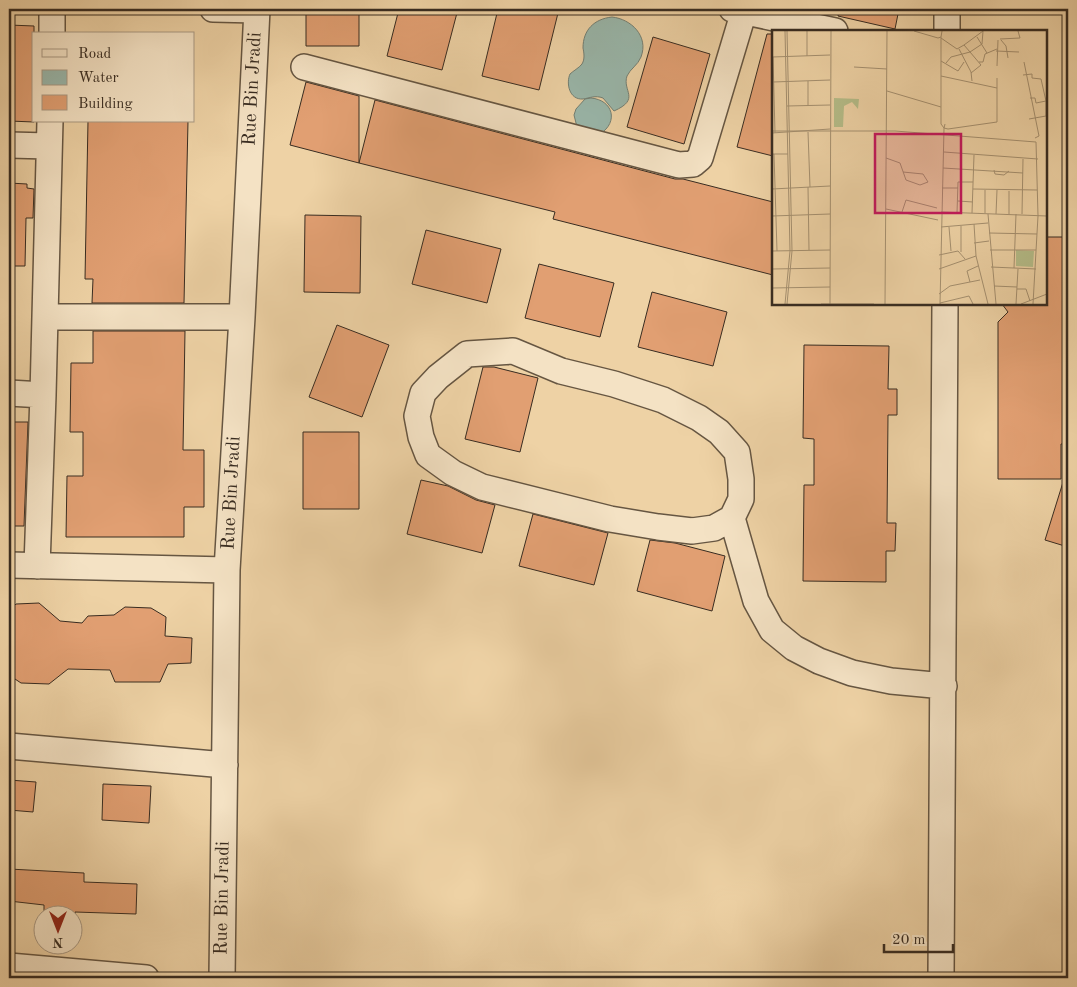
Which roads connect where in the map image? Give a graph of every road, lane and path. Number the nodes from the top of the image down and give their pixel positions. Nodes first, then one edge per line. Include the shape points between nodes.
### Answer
1 (52, 9) edge
2 (213, 9) edge
3 (947, 9) edge
4 (257, 10) edge
5 (738, 10) edge
6 (830, 30) edge
7 (947, 30) edge
8 (52, 32) edge
9 (304, 67) dead end
10 (50, 122) edge
11 (9, 145) edge
12 (49, 146) junction
13 (946, 305) edge
14 (46, 317) junction
15 (242, 317) junction
16 (9, 393) edge
17 (43, 395) junction
18 (732, 518) junction
19 (9, 565) edge
20 (37, 566) junction
21 (227, 570) junction
22 (944, 686) junction
23 (9, 746) edge
24 (225, 765) junction
25 (9, 966) edge
26 (146, 978) edge
27 (222, 978) edge
28 (941, 978) edge

1 - 8 street
2 - 4 street
3 - 7 street
4 - 15 street, Rue Bin Jradi
5 - 6 street
5 - 9 street via 700,158 693,164 679,166
10 - 12 street
11 - 12 street
12 - 14 street
13 - 22 street
14 - 15 street
14 - 17 street
15 - 21 street, Rue Bin Jradi
16 - 17 street
17 - 20 street
18 - 18 street via 741,499 737,452 719,432 663,400 562,371 512,351 466,354 423,393 417,416 428,454 453,473 482,487 610,519 658,527 692,531 714,528
18 - 22 street via 756,601 772,630 794,648 852,674 891,682
19 - 20 street
20 - 21 street
21 - 24 street, Rue Bin Jradi
22 - 28 street
23 - 24 street
24 - 27 street, Rue Bin Jradi
25 - 26 street

